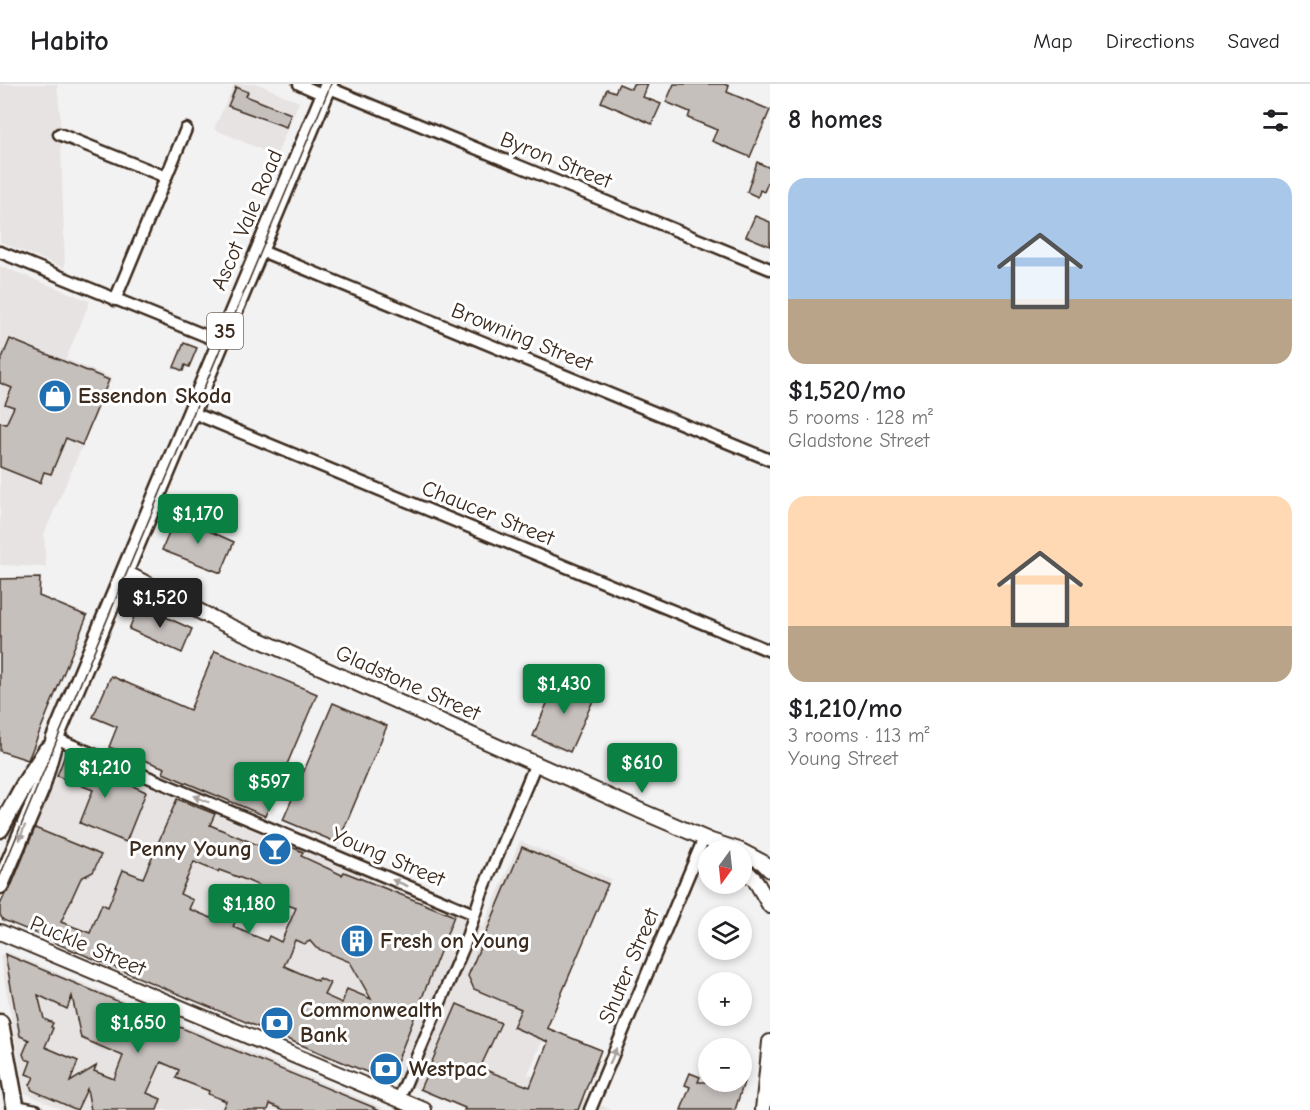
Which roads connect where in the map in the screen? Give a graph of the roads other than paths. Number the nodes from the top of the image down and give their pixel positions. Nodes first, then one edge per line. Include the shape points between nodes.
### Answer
1 (299, 84) edge
2 (327, 88) edge
3 (186, 129) dead end
4 (59, 134) dead end
5 (166, 177) junction
6 (259, 250) junction
7 (0, 252) edge
8 (770, 269) edge
9 (115, 300) junction
10 (221, 342) junction
11 (191, 412) junction
12 (770, 460) edge
13 (124, 572) junction
14 (770, 651) edge
15 (55, 738) junction
16 (536, 763) junction
17 (0, 830) edge
18 (707, 839) joint
19 (752, 857) edge
20 (768, 864) edge
21 (752, 877) edge
22 (755, 880) junction
23 (0, 885) edge
24 (770, 906) edge
25 (474, 914) junction
26 (0, 932) edge
27 (0, 1023) edge
28 (770, 1041) edge
29 (399, 1099) junction
30 (16, 1108) edge
31 (36, 1110) edge
32 (424, 1110) edge
33 (590, 1110) edge
34 (764, 1110) edge

1 - 2 street, Byron Street
2 - 6 main road, Ascot Vale Road / 35
2 - 8 street, Byron Street
3 - 5 street
4 - 5 street
5 - 9 street
6 - 10 main road, Ascot Vale Road / 35
6 - 12 street, Browning Street
7 - 9 street
9 - 10 street
10 - 11 main road, Ascot Vale Road / 35
11 - 13 main road, Ascot Vale Road / 35
11 - 14 street, Chaucer Street
13 - 15 main road, Ascot Vale Road / 35
13 - 16 street, Gladstone Street via 220,622
15 - 17 main road, Ascot Vale Road / 35
15 -> 23 main road, Ascot Vale Road / 35 via 41,788
25 -> 15 street, Young Street
16 - 18 street, Gladstone Street
16 - 25 street
33 -> 18 street, Shuter Street
19 - 20 street, Gladstone Street
20 - 22 street
21 - 22 street
22 - 24 street
25 - 29 street
26 - 29 street, Puckle Street
27 - 30 main road
28 - 34 street
29 - 32 street, Puckle Street
30 - 31 street

